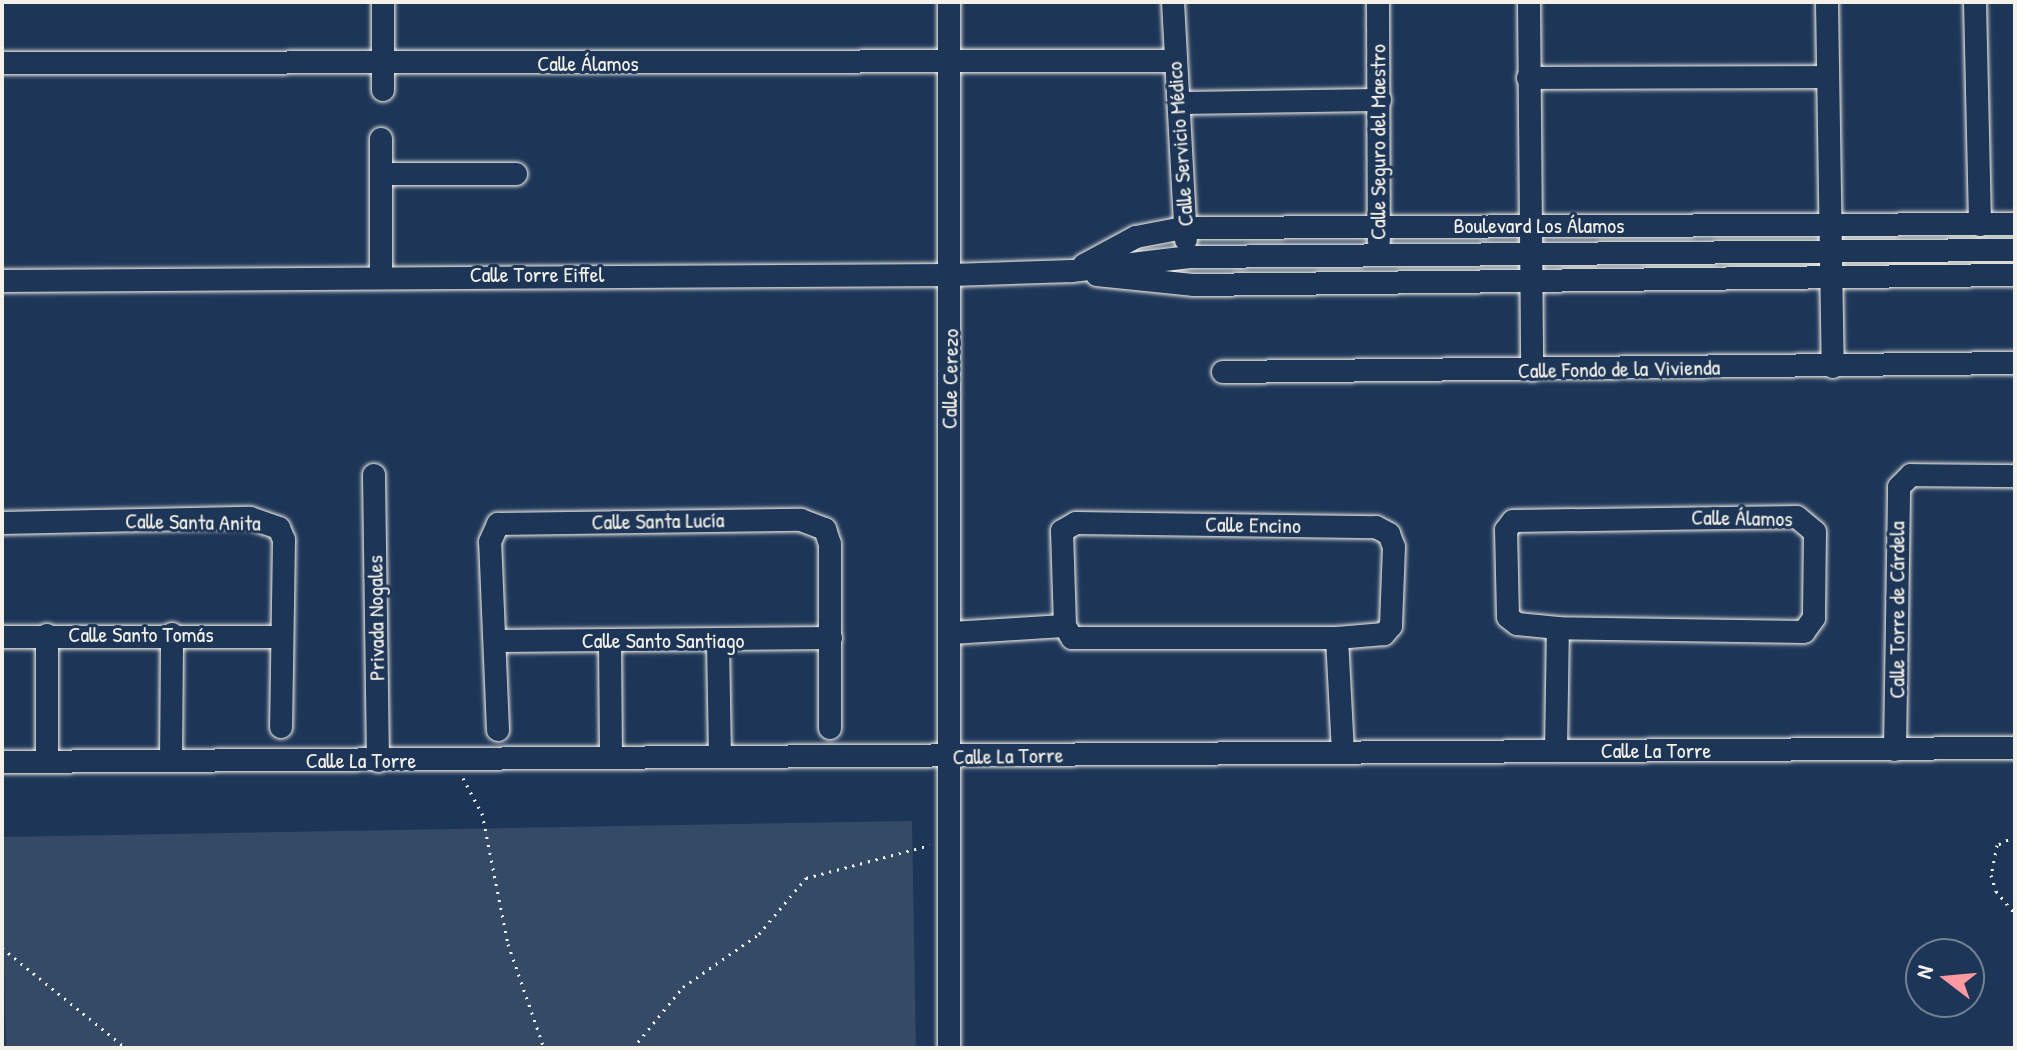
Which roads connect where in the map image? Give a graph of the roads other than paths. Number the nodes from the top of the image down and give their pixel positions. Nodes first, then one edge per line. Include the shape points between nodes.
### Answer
1 (383, 2) edge
2 (949, 2) edge
3 (1173, 2) edge
4 (1378, 2) edge
5 (1529, 2) edge
6 (1827, 2) edge
7 (1975, 2) edge
8 (1174, 61) junction
9 (2, 63) edge
10 (380, 64) junction
11 (948, 65) junction
12 (1827, 77) junction
13 (1528, 78) junction
14 (383, 90) dead end
15 (1380, 100) junction
16 (1179, 103) junction
17 (381, 139) dead end
18 (381, 174) junction
19 (516, 174) dead end
20 (2015, 224) edge
21 (1830, 225) junction
22 (1980, 225) junction
23 (1530, 226) junction
24 (1183, 228) junction
25 (1379, 228) junction
26 (2015, 250) edge
27 (1831, 251) junction
28 (1531, 253) junction
29 (1189, 257) junction
30 (1378, 257) junction
31 (1072, 271) junction
32 (381, 274) junction
33 (951, 275) junction
34 (2015, 275) edge
35 (1831, 277) junction
36 (2, 281) edge
37 (1532, 281) junction
38 (1378, 283) junction
39 (1194, 285) junction
40 (2015, 363) edge
41 (1833, 367) junction
42 (1532, 370) junction
43 (1223, 372) dead end
44 (374, 475) dead end
45 (2015, 476) edge
46 (2, 523) edge
47 (1065, 626) junction
48 (1558, 628) junction
49 (950, 633) junction
50 (172, 634) junction
51 (47, 635) junction
52 (2, 637) edge
53 (281, 637) junction
54 (831, 638) junction
55 (1337, 638) junction
56 (496, 641) junction
57 (610, 641) junction
58 (718, 642) junction
59 (281, 727) dead end
60 (830, 728) dead end
61 (498, 730) dead end
62 (2015, 748) edge
63 (1895, 750) junction
64 (1556, 751) junction
65 (1343, 752) junction
66 (611, 754) junction
67 (720, 757) junction
68 (949, 757) junction
69 (171, 761) junction
70 (378, 761) junction
71 (2, 762) edge
72 (47, 762) junction
73 (949, 1048) edge

1 - 10 street
2 - 11 street, Calle Cerezo
3 - 8 street, Calle Servicio Médico
4 - 15 street, Calle Seguro del Maestro
5 - 13 street
6 - 12 street
7 - 22 street
8 - 11 street, Calle Álamos
8 - 16 street, Calle Servicio Médico
9 - 10 street, Calle Álamos
10 - 11 street, Calle Álamos
10 - 14 street
11 - 33 street, Calle Cerezo
12 - 13 street
12 - 21 street
13 - 23 street
15 - 16 street
15 - 25 street, Calle Seguro del Maestro
16 - 24 street, Calle Servicio Médico
17 - 18 street
18 - 19 street
18 - 32 street
20 - 22 street, Boulevard Los Álamos
21 - 22 street, Boulevard Los Álamos
21 - 23 street, Boulevard Los Álamos
21 - 27 street
23 - 25 street, Boulevard Los Álamos
23 - 28 street
24 - 25 street, Boulevard Los Álamos
24 - 29 street, Calle Servicio Médico
24 - 31 street, Boulevard Los Álamos via 1136,237
25 - 30 street, Calle Seguro del Maestro
26 - 27 street, Boulevard Los Álamos
27 - 28 street, Boulevard Los Álamos
27 - 35 street
28 - 30 street, Boulevard Los Álamos
28 - 37 street
29 - 30 street, Boulevard Los Álamos
29 - 31 street, Boulevard Los Álamos
29 - 39 street, Calle Servicio Médico
30 - 38 street, Calle Seguro del Maestro
31 - 33 street, Calle Torre Eiffel
31 - 39 street
32 - 33 street, Calle Torre Eiffel
32 - 36 street, Calle Torre Eiffel
33 - 49 street, Calle Cerezo
34 - 35 street
35 - 37 street
35 - 41 street
37 - 38 street
37 - 42 street
38 - 39 street
40 - 41 street, Calle Fondo de la Vivienda
41 - 42 street, Calle Fondo de la Vivienda
42 - 43 street, Calle Fondo de la Vivienda
44 - 70 street, Privada Nogales
45 - 63 street, Calle Torre de Cárdela via 1911,475 1897,494
46 - 53 street, Calle Santa Anita via 250,518 270,522 284,540
47 - 49 street, Calle Encino
47 - 55 street, Calle Encino via 1074,638
47 - 55 street, Calle Encino via 1062,531 1069,525 1382,529 1394,547 1391,626 1384,634
48 - 48 street, Calle Álamos via 1804,632 1814,618 1815,532 1804,519 1793,516 1513,521 1506,530 1508,617 1517,624
48 - 64 street
49 - 68 street, Calle Cerezo
50 - 51 street, Calle Santo Tomás
50 - 53 street, Calle Santo Tomás
50 - 69 street
51 - 52 street, Calle Santo Tomás
51 - 72 street
53 - 59 street, Calle Santa Anita
54 - 56 street, Calle Santa Lucía via 828,535 813,522 785,520 498,524 490,542
54 - 58 street, Calle Santo Santiago
54 - 60 street, Calle Santa Lucía
55 - 65 street
56 - 57 street, Calle Santo Santiago
56 - 61 street, Calle Santa Lucía
57 - 58 street, Calle Santo Santiago
57 - 66 street
58 - 67 street
62 - 63 street, Calle La Torre
63 - 64 street, Calle La Torre
64 - 65 street, Calle La Torre
65 - 68 street, Calle La Torre
66 - 67 street, Calle La Torre
66 - 70 street, Calle La Torre
67 - 68 street, Calle La Torre
68 - 73 street, Calle Cerezo
69 - 70 street, Calle La Torre
69 - 72 street, Calle La Torre
71 - 72 street, Calle La Torre

